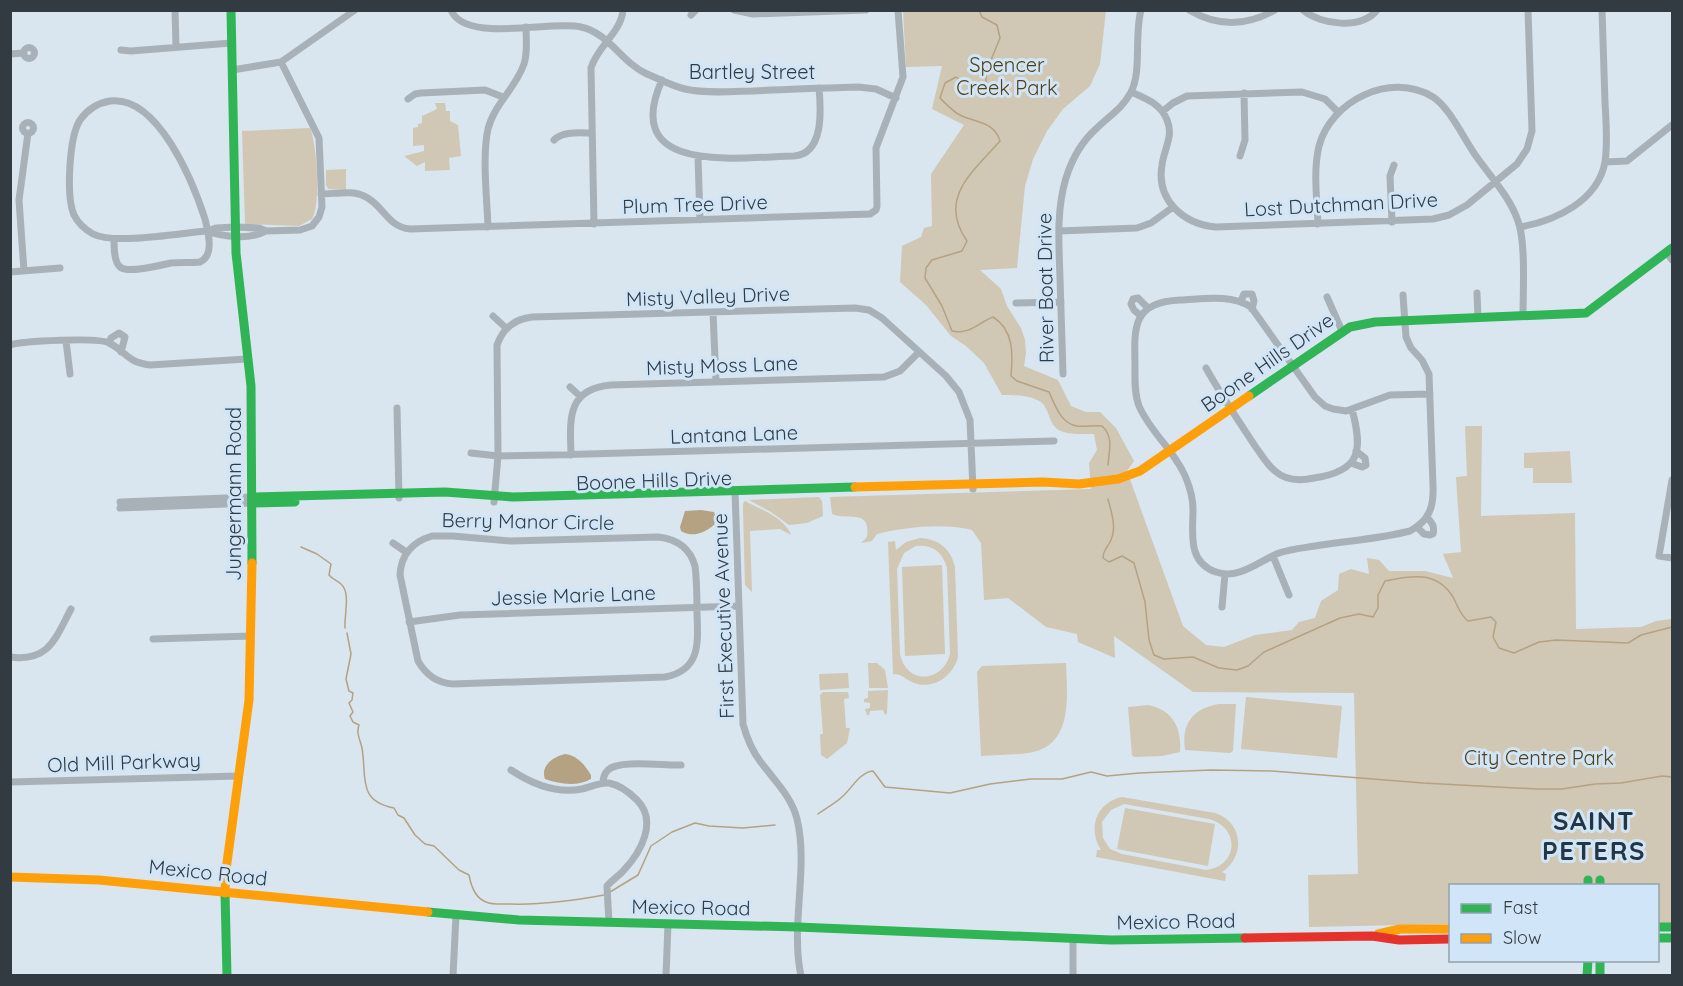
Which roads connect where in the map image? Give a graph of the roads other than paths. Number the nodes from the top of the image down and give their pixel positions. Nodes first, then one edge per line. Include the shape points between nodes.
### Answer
1 (175, 10) edge
2 (231, 10) edge
3 (356, 10) edge
4 (452, 10) edge
5 (623, 10) edge
6 (734, 10) edge
7 (866, 10) edge
8 (898, 10) edge
9 (1141, 10) edge
10 (1189, 10) edge
11 (1275, 10) edge
12 (1303, 10) edge
13 (1377, 10) edge
14 (1528, 10) edge
15 (1602, 10) edge
16 (526, 27) junction
17 (606, 40) junction
18 (231, 43) junction
19 (10, 45) edge
20 (176, 48) junction
21 (121, 50) dead end
22 (24, 53) dead end
23 (11, 54) edge
24 (281, 62) junction
25 (232, 70) junction
26 (662, 80) junction
27 (819, 88) junction
28 (1131, 92) junction
29 (1244, 93) junction
30 (503, 97) junction
31 (896, 98) junction
32 (408, 99) dead end
33 (1162, 111) junction
34 (1338, 112) junction
35 (1672, 125) edge
36 (592, 133) junction
37 (28, 134) dead end
38 (554, 140) dead end
39 (1240, 156) dead end
40 (698, 157) junction
41 (1605, 162) junction
42 (1394, 165) dead end
43 (1495, 182) junction
44 (321, 194) junction
45 (15, 200) edge
46 (1173, 207) junction
47 (700, 220) junction
48 (1392, 222) junction
49 (594, 224) junction
50 (1318, 224) junction
51 (488, 227) junction
52 (1520, 227) junction
53 (207, 231) junction
54 (235, 231) junction
55 (1059, 231) junction
56 (114, 239) junction
57 (1671, 254) edge
58 (60, 268) dead end
59 (24, 271) junction
60 (10, 272) edge
61 (1477, 293) dead end
62 (1403, 295) dead end
63 (1327, 297) dead end
64 (1241, 301) junction
65 (1061, 302) junction
66 (1016, 303) dead end
67 (1148, 308) junction
68 (1252, 309) junction
69 (713, 312) junction
70 (1140, 315) junction
71 (493, 316) dead end
72 (1523, 316) junction
73 (1478, 318) junction
74 (1404, 321) junction
75 (506, 328) junction
76 (1342, 331) junction
77 (66, 340) junction
78 (110, 343) junction
79 (10, 345) edge
80 (121, 352) junction
81 (919, 352) junction
82 (247, 359) junction
83 (1292, 365) junction
84 (1206, 368) dead end
85 (70, 374) dead end
86 (1063, 374) dead end
87 (716, 382) junction
88 (570, 387) dead end
89 (1430, 394) junction
90 (580, 397) junction
91 (397, 408) dead end
92 (1229, 409) junction
93 (1352, 410) junction
94 (1054, 441) dead end
95 (972, 443) junction
96 (1170, 451) junction
97 (1356, 451) junction
98 (471, 453) dead end
99 (571, 455) junction
100 (498, 456) junction
101 (1351, 463) junction
102 (1672, 480) edge
103 (973, 486) junction
104 (735, 493) junction
105 (399, 496) junction
106 (495, 499) junction
107 (253, 500) junction
108 (120, 505) dead end
109 (1427, 517) junction
110 (1417, 527) junction
111 (393, 543) dead end
112 (406, 552) junction
113 (1273, 556) junction
114 (1672, 558) edge
115 (1225, 574) junction
116 (1289, 595) dead end
117 (738, 606) junction
118 (697, 607) junction
119 (1222, 607) dead end
120 (71, 609) dead end
121 (409, 622) junction
122 (251, 636) junction
123 (153, 639) dead end
124 (10, 657) edge
125 (687, 666) junction
126 (695, 674) dead end
127 (429, 676) junction
128 (423, 683) dead end
129 (681, 765) dead end
130 (511, 770) dead end
131 (239, 776) junction
132 (10, 782) edge
133 (603, 783) junction
134 (10, 877) edge
135 (225, 892) junction
136 (456, 915) junction
137 (609, 923) junction
138 (668, 924) junction
139 (798, 927) junction
140 (1449, 929) edge
141 (1372, 936) junction
142 (1073, 939) junction
143 (1449, 939) edge
144 (227, 975) edge
145 (453, 975) edge
146 (666, 975) edge
147 (801, 975) edge
148 (1073, 975) edge

1 - 20 street
2 - 18 main road, Jungermann Road
3 - 24 street
4 - 16 street, Bartley Street via 455,19 465,25
5 - 17 street via 617,28
6 - 7 street via 753,14
8 - 31 street, Plum Tree Drive via 903,77
9 - 28 street, River Boat Drive
10 - 11 street via 1215,21 1234,23
12 - 13 street via 1321,21 1336,23 1363,21
14 - 43 street, Lost Dutchman Drive via 1530,140 1516,164
15 - 41 street
16 - 17 street, Bartley Street via 572,25 590,29
16 - 30 street via 524,65
17 - 26 street, Bartley Street via 642,72
17 - 36 street via 591,68
18 - 20 street
18 - 25 main road, Jungermann Road
19 - 23 street
20 - 21 street
22 - 23 street
24 - 25 street
24 - 44 street via 319,138
25 - 54 main road, Jungermann Road
26 - 27 street, Bartley Street via 703,92
26 - 40 street via 652,110 657,133 677,150
27 - 31 street, Bartley Street via 869,88
27 - 40 street via 819,125 813,146 806,154
28 - 33 street
28 - 55 street, River Boat Drive via 1077,153 1062,193
29 - 33 street via 1187,96
29 - 34 street via 1309,93 1325,99
29 - 39 street via 1245,140
30 - 32 street via 485,90 421,93
30 - 51 street via 486,138
31 - 47 street, Plum Tree Drive via 876,148 877,206 873,213
33 - 46 street via 1170,131 1161,177
34 - 43 street via 1376,90 1407,89 1432,97 1444,108
34 - 50 street via 1323,136 1317,159
35 - 41 street via 1628,161
36 - 38 street via 564,134
36 - 49 street
37 - 45 street
40 - 47 street
41 - 52 street via 1592,190 1574,206 1549,221
42 - 48 street via 1390,176
43 - 48 street, Lost Dutchman Drive via 1449,215
43 - 52 street
44 - 51 street, Plum Tree Drive via 363,195 405,229
44 - 54 street via 321,213 312,226 300,230
45 - 59 street
46 - 50 street, Lost Dutchman Drive via 1191,222 1206,226
46 - 55 street via 1137,228
47 - 49 street, Plum Tree Drive
48 - 50 street, Lost Dutchman Drive
49 - 51 street, Plum Tree Drive
52 - 72 street
53 - 54 street
53 - 56 street
53 - 56 street via 209,250 204,261 156,267 121,268
53 - 56 street via 189,177 164,135 142,110 112,101 95,106 76,127 70,193 78,221 92,233
54 - 82 main road, Jungermann Road
55 - 65 street, River Boat Drive
57 - 72 main road, Boone Hills Drive via 1586,313
58 - 59 street
59 - 60 street
61 - 73 street
62 - 74 street
63 - 76 street
64 - 67 street via 1168,300
64 - 68 street
64 - 68 street via 1244,294 1252,294
65 - 66 street
65 - 86 street, River Boat Drive
67 - 70 street
67 - 70 street via 1138,298 1133,299 1131,304
68 - 83 street
69 - 75 street, Misty Valley Drive via 532,317 517,320
69 - 81 street, Misty Valley Drive via 869,310
69 - 87 street
70 - 96 street via 1134,336 1136,397
71 - 75 street
72 - 73 main road, Boone Hills Drive
73 - 74 main road, Boone Hills Drive
74 - 76 main road, Boone Hills Drive via 1366,322
74 - 89 street via 1408,342 1429,374
75 - 100 street via 496,351
76 - 83 main road, Boone Hills Drive
77 - 78 street
77 - 79 street
77 - 85 street
78 - 80 street
78 - 80 street via 116,334 125,337
80 - 82 street via 138,364 150,365
81 - 87 street, Misty Moss Lane via 900,371 884,377
81 - 95 street, Misty Valley Drive via 964,400
82 - 107 main road, Jungermann Road
83 - 92 main road, Boone Hills Drive
83 - 93 street via 1320,402 1333,410
84 - 92 street
87 - 90 street, Misty Moss Lane via 603,385
88 - 90 street
89 - 93 street via 1390,395
89 - 109 street via 1433,499
90 - 99 street via 571,416
91 - 105 street
92 - 96 main road, Boone Hills Drive
92 - 101 street via 1272,468 1283,476 1297,480 1332,476
93 - 97 street via 1358,437
94 - 95 street, Lantana Lane
95 - 99 street, Lantana Lane
95 - 103 street, Misty Valley Drive
96 - 103 main road, Boone Hills Drive via 1127,478
96 - 115 street via 1191,492 1196,554 1205,566
97 - 101 street
97 - 101 street via 1365,458 1366,465
98 - 100 street, Lantana Lane
99 - 100 street, Lantana Lane
100 - 106 street
102 - 114 street via 1659,556
103 - 104 main road, Boone Hills Drive
104 - 106 main road, Boone Hills Drive
104 - 117 street, First Executive Avenue
105 - 106 main road, Boone Hills Drive via 445,492
105 - 107 main road, Boone Hills Drive
107 - 108 street
107 - 122 main road, Jungermann Road
109 - 110 street
109 - 110 street via 1435,529 1433,534 1424,534
110 - 113 street via 1403,533 1289,550
111 - 112 street
112 - 118 street, Berry Manor Circle via 432,536 511,542 666,538 680,544 693,559
112 - 121 street via 400,575
113 - 115 street via 1244,571
113 - 116 street
115 - 119 street
117 - 118 street, Jessie Marie Lane
117 - 139 street, First Executive Avenue via 746,734 756,756 790,800 798,821
118 - 121 street, Jessie Marie Lane via 460,615
118 - 125 street, Berry Manor Circle via 698,642
120 - 124 street via 47,650 24,659
121 - 127 street via 418,661
122 - 123 street
122 - 131 main road, Jungermann Road via 249,700
125 - 126 street
125 - 127 street via 665,677 453,684
127 - 128 street
129 - 133 street via 613,767 606,772
130 - 133 street via 550,788 576,790
131 - 132 street, Old Mill Parkway
131 - 135 main road, Jungermann Road
133 - 137 street via 621,788 636,800 645,810 647,820 640,848 607,886
134 - 135 main road, Mexico Road via 69,878
135 - 136 main road, Mexico Road
135 - 144 main road, Jungermann Road
136 - 137 main road, Mexico Road
136 - 145 street
137 - 138 main road, Mexico Road
138 - 139 main road, Mexico Road
138 - 146 street
139 - 142 main road, Mexico Road
139 - 147 street, First Executive Avenue
140 - 141 main road, Mexico Road via 1400,929
141 - 142 main road, Mexico Road
141 - 143 main road, Mexico Road
142 - 148 street

